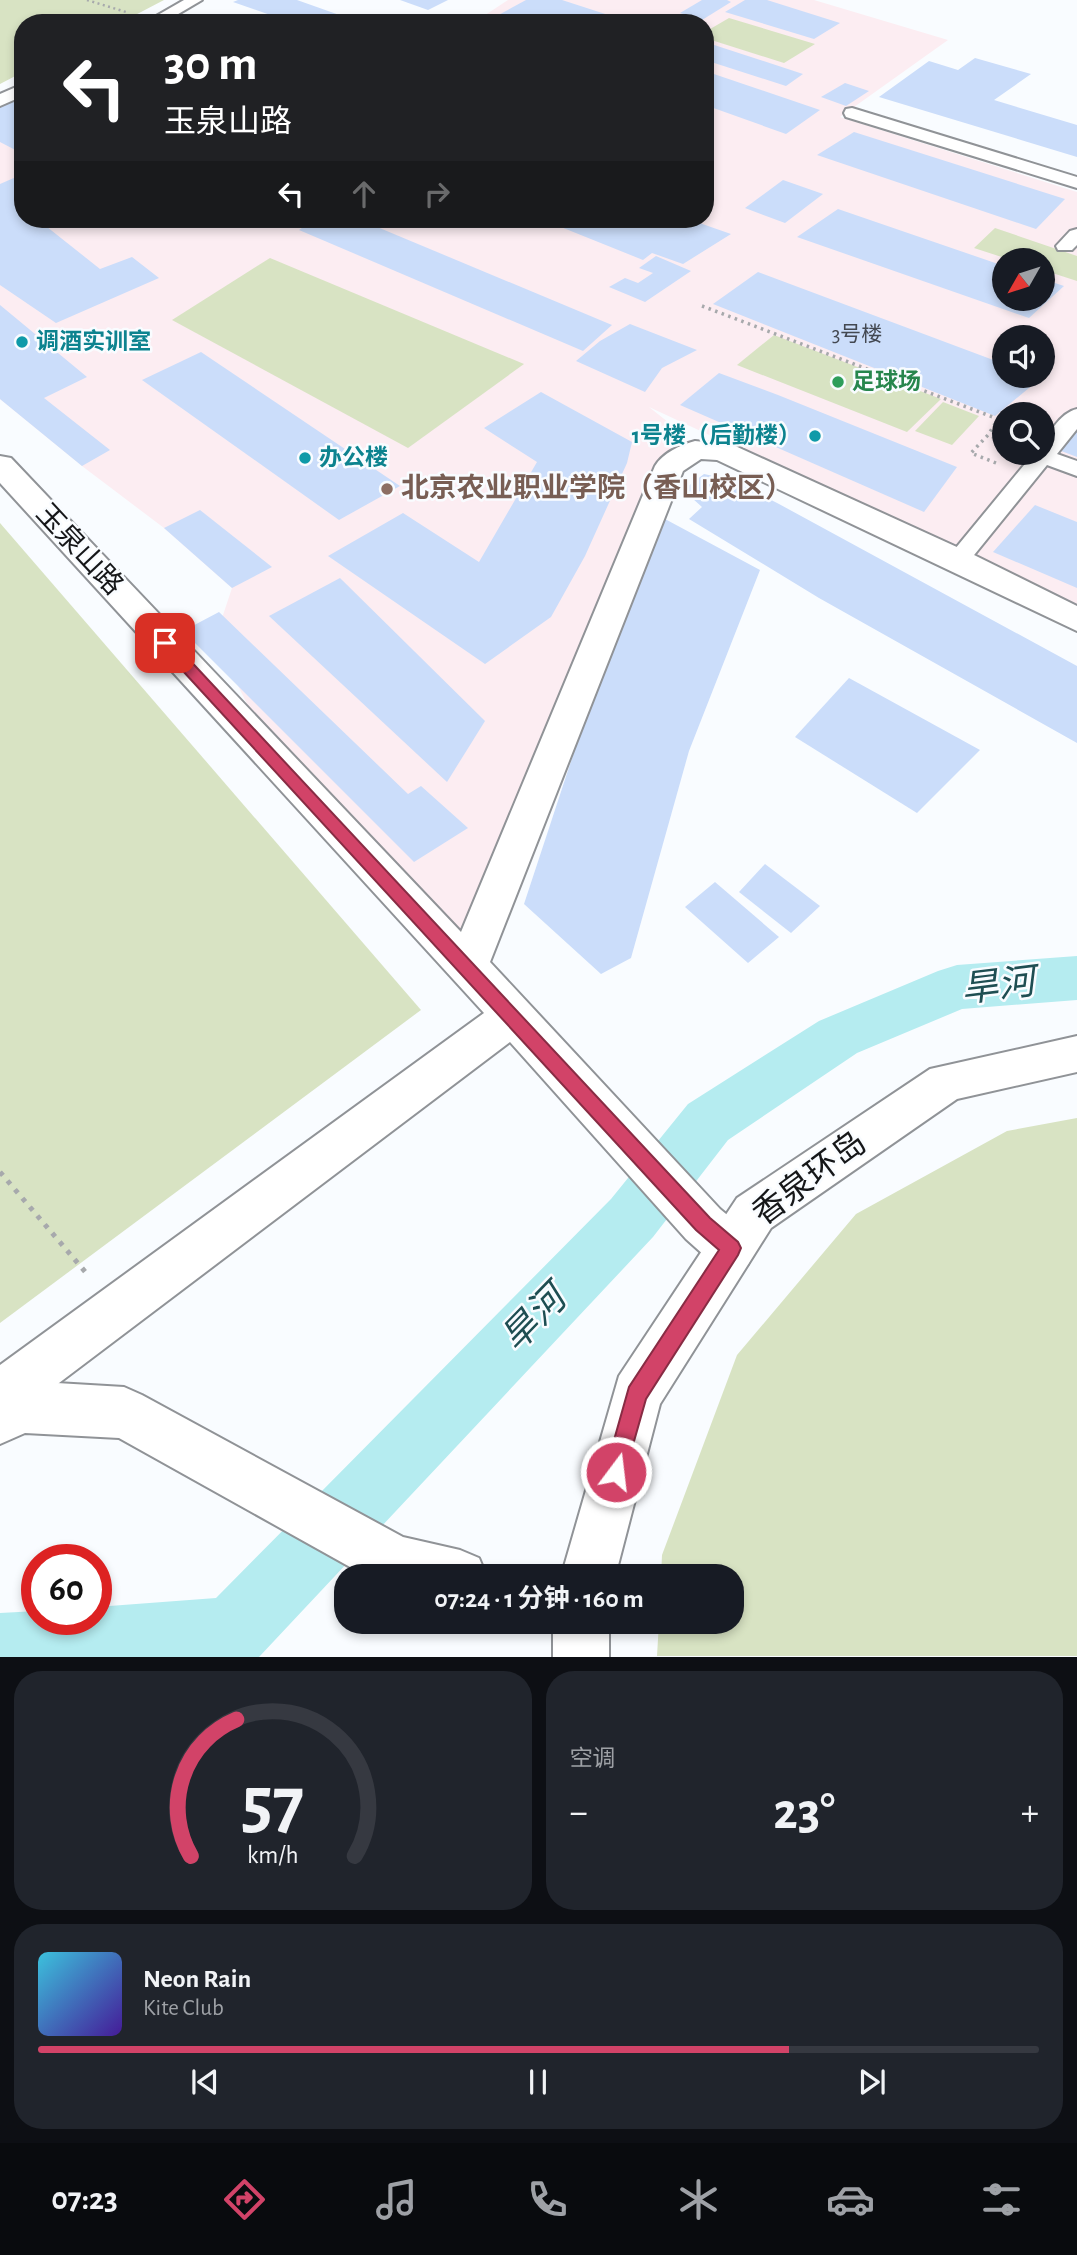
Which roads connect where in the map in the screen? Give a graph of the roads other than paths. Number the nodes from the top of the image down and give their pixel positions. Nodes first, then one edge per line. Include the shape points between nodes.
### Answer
1 (195, 0) edge
2 (169, 14) edge
3 (852, 113) dead end
4 (1077, 183) edge
5 (1077, 415) edge
6 (1055, 461) edge
7 (0, 465) edge
8 (1077, 469) edge
9 (958, 560) junction
10 (1077, 620) edge
11 (467, 967) junction
12 (513, 1016) junction
13 (1077, 1054) edge
14 (717, 1236) junction
15 (0, 1396) edge
16 (0, 1418) edge
17 (403, 1564) edge
18 (591, 1564) edge
19 (581, 1634) edge
20 (581, 1657) edge

1 - 2 lane
3 - 4 lane
5 - 9 lane
6 - 8 lane
7 - 11 street, 玉泉山路
9 - 10 street
9 - 11 street via 722,451 695,450 670,466
11 - 12 street, 玉泉山路
12 - 14 street, 玉泉山路
12 - 15 street
13 - 14 street, 香泉环岛 via 946,1082
14 - 18 street, 香泉环岛 via 637,1394
16 - 17 street via 23,1407 124,1413
19 - 20 street

